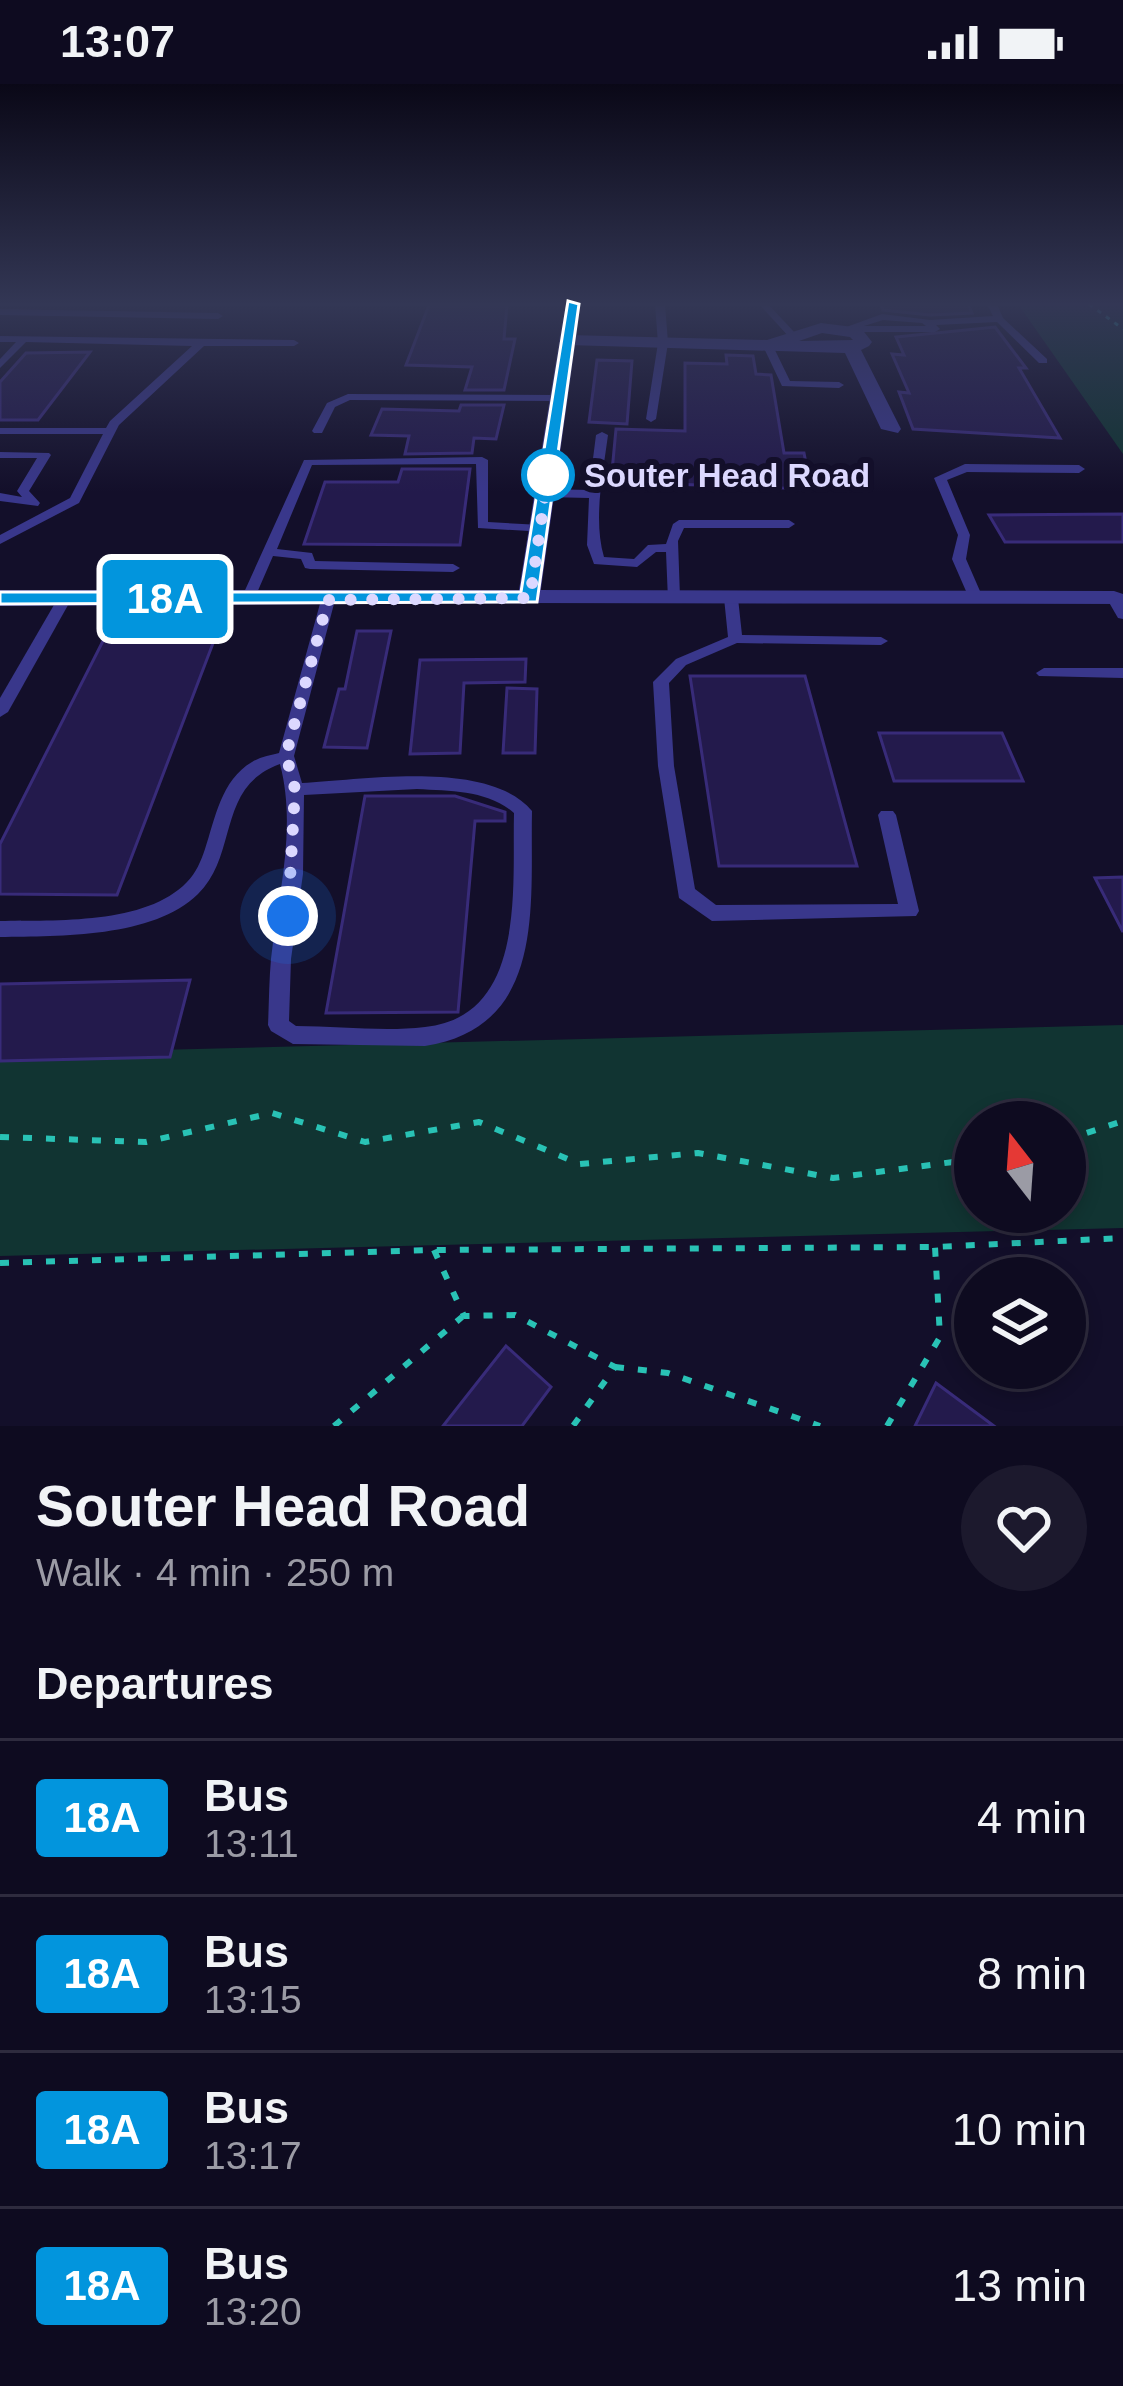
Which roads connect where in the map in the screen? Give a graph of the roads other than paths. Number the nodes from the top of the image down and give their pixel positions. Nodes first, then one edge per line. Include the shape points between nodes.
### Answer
1 (174, 367) edge
2 (562, 367) edge
3 (659, 367) edge
4 (778, 367) edge
5 (862, 367) edge
6 (839, 385) dead end
7 (556, 398) junction
8 (651, 419) dead end
9 (891, 429) dead end
10 (0, 431) edge
11 (109, 431) junction
12 (318, 431) dead end
13 (602, 435) dead end
14 (0, 455) edge
15 (1079, 469) dead end
16 (546, 493) junction
17 (596, 494) junction
18 (0, 496) edge
19 (34, 503) junction
20 (57, 513) junction
21 (790, 524) dead end
22 (541, 529) junction
23 (0, 540) edge
24 (671, 548) junction
25 (269, 552) junction
26 (453, 568) dead end
27 (673, 597) junction
28 (0, 598) edge
29 (65, 598) junction
30 (530, 598) junction
31 (731, 598) junction
32 (976, 598) junction
33 (248, 599) junction
34 (328, 600) junction
35 (1119, 607) edge
36 (735, 639) junction
37 (881, 641) dead end
38 (1043, 673) dead end
39 (1123, 674) edge
40 (0, 712) edge
41 (286, 755) junction
42 (295, 789) junction
43 (887, 815) dead end
44 (0, 929) edge

1 - 11 lane
2 - 7 street
3 - 8 lane
4 - 6 lane via 786,384
5 - 9 street
7 - 12 lane via 348,397 331,405
7 - 16 street
10 - 11 lane
11 - 20 lane via 84,489
13 - 17 lane
14 - 19 lane via 45,454 23,491
15 - 32 lane via 965,468 940,478 964,535 958,559
16 - 17 lane
16 - 22 street
17 - 24 lane via 596,559 637,563 653,548
18 - 19 lane
19 - 20 lane
20 - 23 lane
21 - 24 lane via 685,522
22 - 25 lane via 482,525 482,460 308,462
22 - 30 street
24 - 27 lane
25 - 26 lane via 307,556 310,566
25 - 33 lane
27 - 30 street
27 - 31 street
28 - 29 street
29 - 33 street
29 - 40 lane
30 - 34 street
31 - 32 street
31 - 36 lane
32 - 35 street
33 - 34 street
34 - 41 lane
36 - 37 lane
36 - 43 lane via 681,662 662,682 686,893 712,913 909,911
38 - 39 lane
41 - 42 lane
41 - 44 lane via 240,775 201,879 178,900 140,915
42 - 42 lane via 278,1025 293,1035 441,1034 497,1001 515,963 523,811 514,798 478,786

